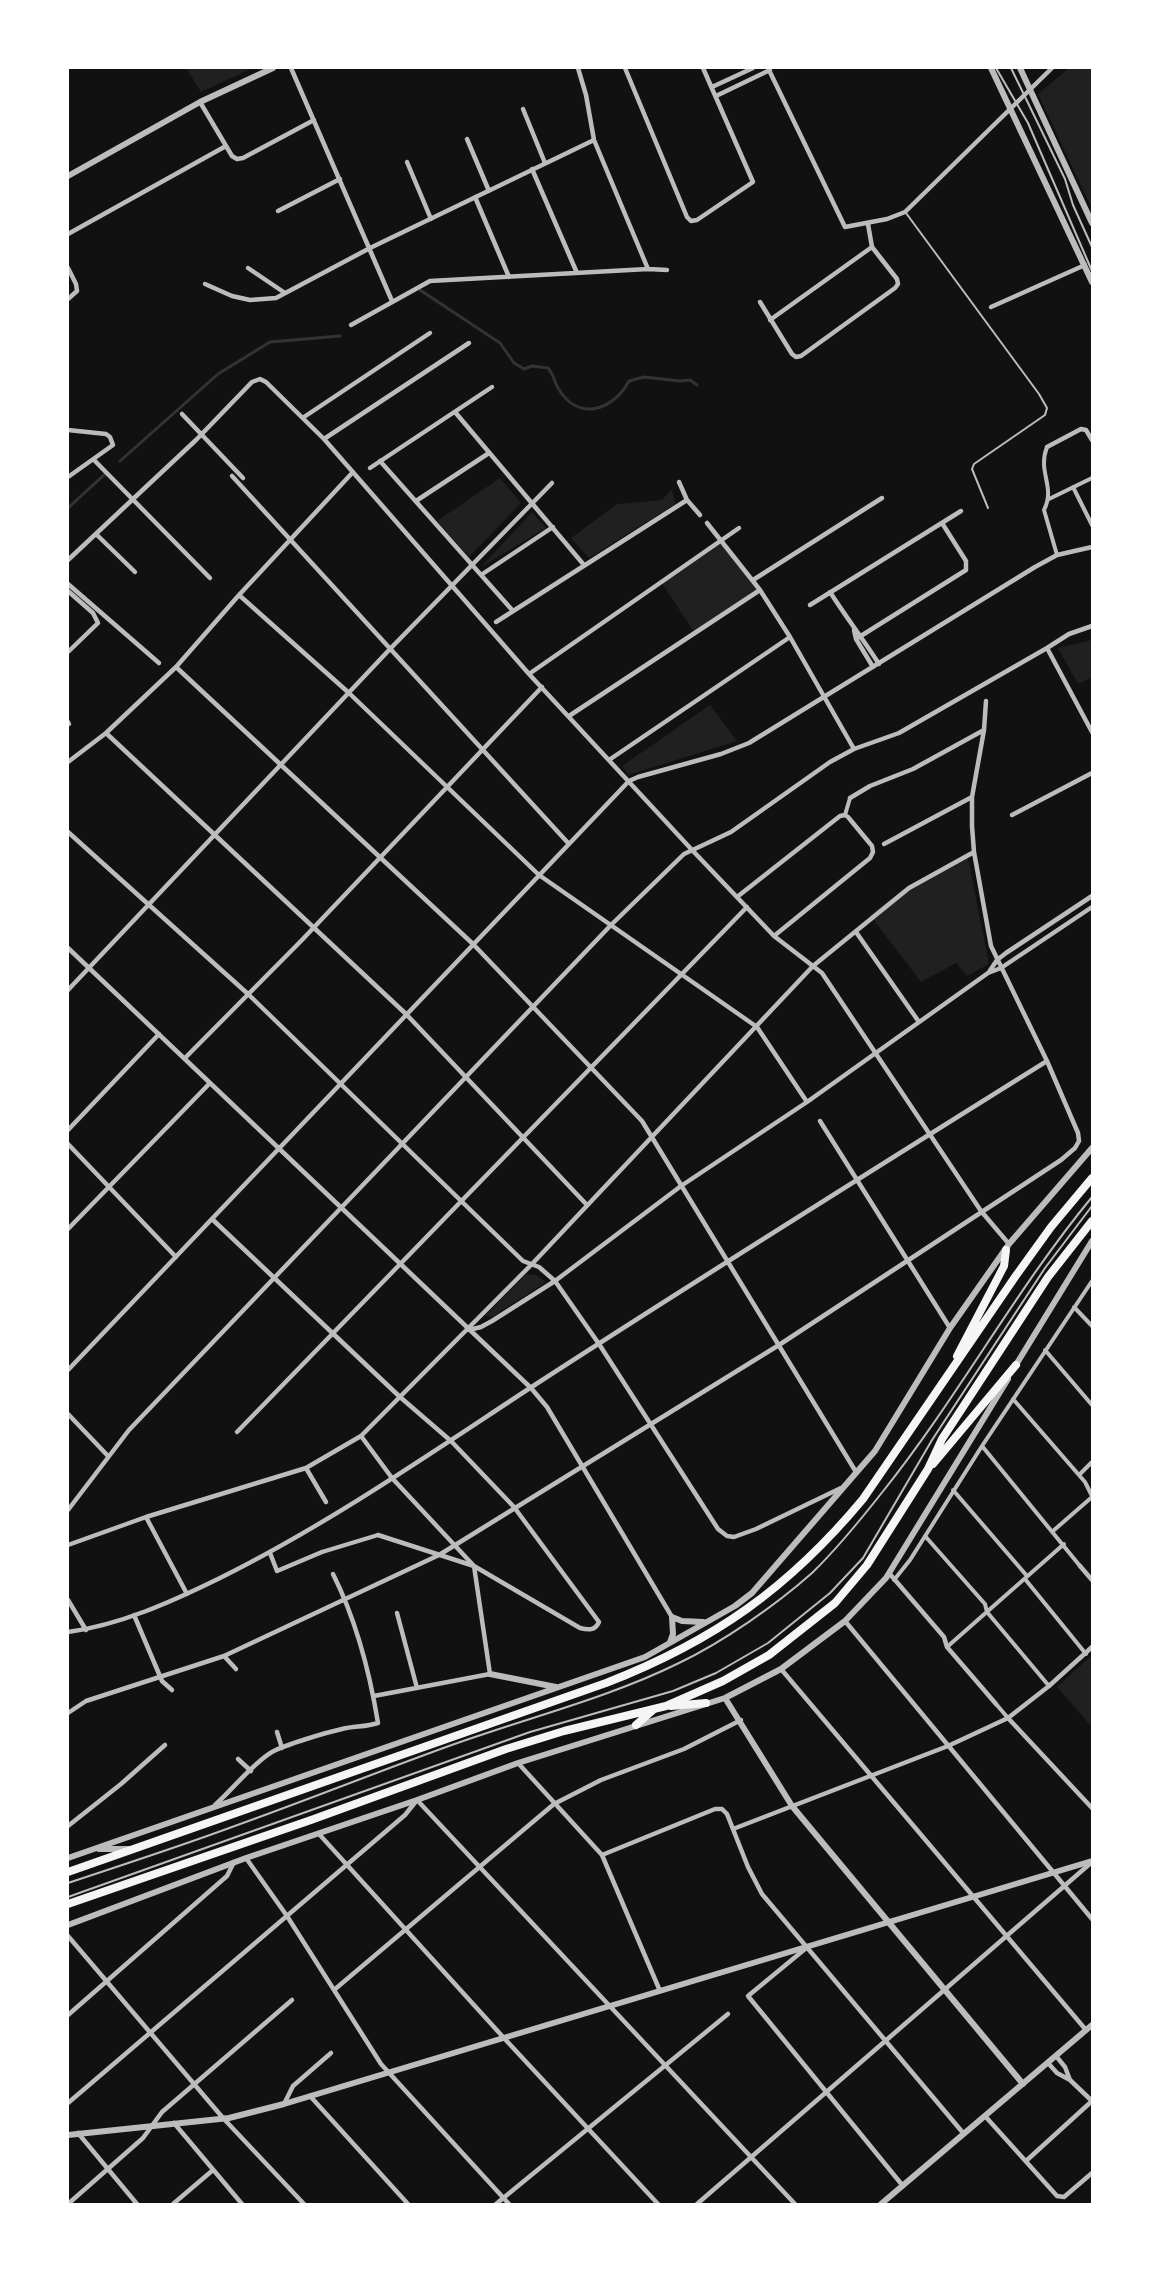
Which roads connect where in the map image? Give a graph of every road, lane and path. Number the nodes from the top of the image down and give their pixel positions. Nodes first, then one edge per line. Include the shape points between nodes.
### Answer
1 (273, 68) edge
2 (291, 68) edge
3 (578, 68) edge
4 (625, 68) edge
5 (703, 68) edge
6 (753, 68) edge
7 (991, 68) edge
8 (996, 68) edge
9 (1011, 68) edge
10 (1020, 68) edge
11 (1052, 68) edge
12 (770, 69) edge
13 (724, 81) junction
14 (712, 87) junction
15 (728, 91) junction
16 (1027, 92) junction
17 (716, 96) junction
18 (200, 102) junction
19 (1014, 106) junction
20 (524, 109) dead end
21 (314, 120) junction
22 (467, 139) dead end
23 (594, 140) junction
24 (226, 146) junction
25 (407, 162) dead end
26 (546, 163) junction
27 (532, 169) junction
28 (68, 176) edge
29 (340, 179) junction
30 (489, 191) junction
31 (475, 197) junction
32 (278, 211) dead end
33 (905, 212) junction
34 (431, 219) junction
35 (1092, 223) edge
36 (868, 224) junction
37 (68, 234) edge
38 (873, 247) junction
39 (1092, 247) edge
40 (370, 248) junction
41 (1084, 265) junction
42 (68, 268) edge
43 (248, 268) dead end
44 (648, 268) junction
45 (667, 270) dead end
46 (1092, 271) edge
47 (577, 273) junction
48 (509, 278) junction
49 (1092, 282) edge
50 (205, 284) dead end
51 (285, 293) junction
52 (68, 299) edge
53 (392, 301) junction
54 (759, 302) dead end
55 (991, 307) dead end
56 (771, 320) junction
57 (351, 325) dead end
58 (430, 333) dead end
59 (468, 343) dead end
60 (492, 387) dead end
61 (455, 412) junction
62 (182, 414) dead end
63 (304, 417) junction
64 (68, 430) edge
65 (201, 434) junction
66 (324, 439) junction
67 (1092, 440) edge
68 (1047, 447) joint
69 (489, 453) junction
70 (94, 460) junction
71 (380, 461) junction
72 (370, 468) dead end
73 (352, 472) junction
74 (232, 476) dead end
75 (68, 477) edge
76 (243, 478) dead end
77 (1092, 478) edge
78 (679, 482) dead end
79 (552, 483) dead end
80 (1074, 487) junction
81 (882, 498) dead end
82 (1049, 499) junction
83 (133, 500) junction
84 (687, 500) junction
85 (416, 501) junction
86 (532, 503) junction
87 (988, 508) dead end
88 (961, 511) dead end
89 (700, 515) dead end
90 (707, 523) dead end
91 (942, 523) junction
92 (1092, 525) edge
93 (553, 527) junction
94 (740, 528) dead end
95 (96, 534) junction
96 (289, 539) junction
97 (721, 541) junction
98 (1092, 547) edge
99 (1057, 555) junction
100 (68, 560) edge
101 (472, 565) junction
102 (584, 565) junction
103 (135, 573) dead end
104 (481, 575) junction
105 (210, 578) dead end
106 (753, 580) junction
107 (68, 584) edge
108 (451, 586) junction
109 (760, 590) junction
110 (68, 591) edge
111 (830, 592) junction
112 (238, 595) junction
113 (810, 605) dead end
114 (513, 611) junction
115 (496, 622) dead end
116 (1092, 626) edge
117 (854, 630) junction
118 (862, 636) junction
119 (790, 637) junction
120 (856, 639) junction
121 (1047, 648) junction
122 (390, 649) junction
123 (68, 652) edge
124 (159, 663) dead end
125 (879, 664) junction
126 (176, 667) junction
127 (873, 667) junction
128 (529, 674) junction
129 (542, 687) junction
130 (349, 693) junction
131 (824, 698) junction
132 (986, 701) dead end
133 (569, 716) junction
134 (984, 730) junction
135 (1092, 732) edge
136 (106, 733) junction
137 (854, 749) junction
138 (482, 750) junction
139 (609, 760) junction
140 (68, 762) edge
141 (281, 765) junction
142 (1092, 773) edge
143 (629, 781) junction
144 (446, 788) junction
145 (972, 796) junction
146 (850, 798) joint
147 (845, 815) junction
148 (1012, 815) dead end
149 (68, 832) edge
150 (216, 834) junction
151 (569, 844) junction
152 (884, 844) dead end
153 (693, 850) junction
154 (974, 852) junction
155 (380, 857) junction
156 (539, 875) junction
157 (1092, 896) edge
158 (737, 897) junction
159 (147, 906) junction
160 (747, 907) junction
161 (1092, 907) edge
162 (611, 925) junction
163 (314, 927) junction
164 (856, 932) junction
165 (774, 936) junction
166 (473, 944) junction
167 (68, 948) edge
168 (997, 960) junction
169 (813, 966) junction
170 (1001, 968) junction
171 (88, 969) junction
172 (988, 974) junction
173 (682, 975) junction
174 (68, 990) edge
175 (248, 994) junction
176 (533, 1006) junction
177 (406, 1014) junction
178 (919, 1022) junction
179 (757, 1027) junction
180 (159, 1034) junction
181 (875, 1055) junction
182 (185, 1058) junction
183 (1047, 1061) junction
184 (591, 1068) junction
185 (466, 1077) junction
186 (209, 1084) junction
187 (340, 1084) junction
188 (807, 1102) junction
189 (819, 1121) dead end
190 (68, 1130) edge
191 (929, 1135) junction
192 (652, 1136) junction
193 (523, 1137) junction
194 (68, 1144) edge
195 (402, 1144) junction
196 (1092, 1148) edge
197 (278, 1149) junction
198 (1092, 1178) edge
199 (856, 1181) junction
200 (681, 1186) junction
201 (109, 1187) junction
202 (1092, 1197) edge
203 (461, 1202) junction
204 (587, 1205) junction
205 (1092, 1206) edge
206 (340, 1208) junction
207 (981, 1211) junction
208 (212, 1220) junction
209 (1092, 1221) edge
210 (68, 1230) edge
211 (1090, 1244) edge
212 (1007, 1247) junction
213 (1092, 1254) edge
214 (176, 1257) junction
215 (906, 1261) junction
216 (727, 1263) junction
217 (400, 1264) junction
218 (532, 1264) junction
219 (274, 1278) junction
220 (555, 1281) junction
221 (1092, 1281) edge
222 (1074, 1307) junction
223 (1092, 1326) edge
224 (950, 1328) junction
225 (468, 1330) junction
226 (333, 1334) junction
227 (599, 1344) junction
228 (779, 1345) junction
229 (1045, 1350) junction
230 (1016, 1365) junction
231 (68, 1370) edge
232 (947, 1377) junction
233 (531, 1388) junction
234 (400, 1396) junction
235 (1013, 1399) junction
236 (1092, 1405) edge
237 (68, 1414) edge
238 (651, 1424) junction
239 (237, 1432) dead end
240 (361, 1436) junction
241 (451, 1441) junction
242 (982, 1446) junction
243 (108, 1456) junction
244 (1092, 1462) edge
245 (582, 1466) junction
246 (306, 1468) junction
247 (928, 1469) junction
248 (856, 1472) junction
249 (1079, 1475) junction
250 (392, 1478) junction
251 (843, 1487) junction
252 (953, 1491) junction
253 (1092, 1496) edge
254 (326, 1502) dead end
255 (514, 1507) junction
256 (68, 1509) edge
257 (146, 1517) junction
258 (1053, 1532) junction
259 (378, 1535) joint
260 (925, 1536) junction
261 (1064, 1544) junction
262 (68, 1545) edge
263 (455, 1546) junction
264 (322, 1552) joint
265 (270, 1553) junction
266 (439, 1555) junction
267 (474, 1566) junction
268 (1080, 1566) joint
269 (889, 1573) junction
270 (333, 1574) dead end
271 (1026, 1578) junction
272 (894, 1580) junction
273 (1092, 1580) edge
274 (187, 1594) junction
275 (345, 1598) junction
276 (68, 1600) edge
277 (987, 1612) junction
278 (397, 1613) dead end
279 (134, 1615) junction
280 (672, 1617) junction
281 (845, 1621) junction
282 (704, 1622) junction
283 (86, 1630) junction
284 (68, 1632) edge
285 (670, 1642) junction
286 (947, 1647) junction
287 (1092, 1647) edge
288 (1086, 1654) junction
289 (224, 1656) junction
290 (236, 1669) dead end
291 (781, 1669) junction
292 (490, 1674) junction
293 (160, 1676) junction
294 (1049, 1686) junction
295 (557, 1687) junction
296 (417, 1688) junction
297 (172, 1690) dead end
298 (374, 1696) junction
299 (725, 1698) junction
300 (706, 1703) junction
301 (996, 1704) joint
302 (666, 1706) junction
303 (653, 1710) junction
304 (68, 1713) edge
305 (1008, 1718) junction
306 (741, 1720) junction
307 (636, 1725) junction
308 (277, 1732) dead end
309 (165, 1745) dead end
310 (948, 1746) junction
311 (282, 1748) junction
312 (238, 1759) dead end
313 (518, 1763) junction
314 (250, 1772) junction
315 (871, 1776) junction
316 (417, 1800) junction
317 (554, 1804) junction
318 (792, 1806) junction
319 (1092, 1808) edge
320 (208, 1811) junction
321 (68, 1826) edge
322 (733, 1829) junction
323 (319, 1833) junction
324 (94, 1849) junction
325 (132, 1850) junction
326 (602, 1855) junction
327 (68, 1858) edge
328 (246, 1858) junction
329 (234, 1862) junction
330 (1092, 1862) edge
331 (346, 1866) junction
332 (480, 1867) junction
333 (68, 1872) edge
334 (1054, 1874) junction
335 (68, 1883) edge
336 (1065, 1886) junction
337 (68, 1897) edge
338 (974, 1897) junction
339 (68, 1904) edge
340 (287, 1916) junction
341 (1092, 1919) edge
342 (890, 1923) junction
343 (68, 1925) edge
344 (405, 1930) junction
345 (68, 1936) edge
346 (1007, 1936) junction
347 (807, 1947) junction
348 (106, 1982) junction
349 (946, 1989) junction
350 (334, 1990) junction
351 (660, 1991) junction
352 (292, 2000) dead end
353 (610, 2006) junction
354 (728, 2014) dead end
355 (68, 2015) edge
356 (1092, 2025) edge
357 (1086, 2030) junction
358 (150, 2033) junction
359 (503, 2037) junction
360 (886, 2042) junction
361 (331, 2053) dead end
362 (1056, 2056) junction
363 (1048, 2062) junction
364 (665, 2066) junction
365 (388, 2072) junction
366 (1070, 2080) junction
367 (194, 2084) junction
368 (1023, 2084) junction
369 (827, 2092) junction
370 (310, 2096) junction
371 (1092, 2101) edge
372 (68, 2103) edge
373 (284, 2104) junction
374 (985, 2116) junction
375 (224, 2118) junction
376 (174, 2123) junction
377 (152, 2125) junction
378 (588, 2129) junction
379 (78, 2133) junction
380 (964, 2134) junction
381 (68, 2135) edge
382 (751, 2158) junction
383 (1026, 2161) junction
384 (108, 2169) junction
385 (213, 2170) junction
386 (1092, 2173) edge
387 (903, 2186) junction
388 (504, 2199) junction
389 (68, 2204) edge
390 (137, 2205) edge
391 (173, 2205) edge
392 (242, 2205) edge
393 (304, 2205) edge
394 (408, 2205) edge
395 (496, 2205) edge
396 (509, 2205) edge
397 (657, 2205) edge
398 (698, 2205) edge
399 (795, 2205) edge
400 (881, 2205) edge

1 - 18 street
2 - 21 street
3 - 23 street
4 - 17 street via 691,221 753,182
5 - 14 street
6 - 13 street
7 - 19 street
8 - 19 lane
9 - 16 lane
10 - 16 street
11 - 16 street
12 - 15 street
12 - 36 street via 845,227
13 - 14 street
13 - 15 street
14 - 17 street
15 - 17 street
16 - 19 street
16 - 35 street
16 - 39 lane
18 - 24 street
18 - 28 street
19 - 33 street
19 - 41 street
19 - 46 lane via 1028,123
20 - 26 street
21 - 24 street via 243,158 232,156
21 - 29 street
22 - 30 street
23 - 26 street
23 - 44 street
24 - 37 street
25 - 34 street
26 - 27 street
27 - 30 street
27 - 47 street
29 - 32 street
29 - 40 street
30 - 31 street
31 - 34 street
31 - 48 street
33 - 36 street
33 - 87 lane via 1047,408 1045,415 974,464 972,469
34 - 40 street
36 - 38 street
38 - 56 street
38 - 56 street via 898,284 801,356 792,354
40 - 51 street
40 - 53 street
41 - 49 street
41 - 55 street
42 - 52 street via 77,291
43 - 51 street
44 - 45 street
44 - 47 street
47 - 48 street
48 - 53 street via 430,281
50 - 51 street via 250,300 276,298
53 - 57 street
54 - 56 street
58 - 63 street
59 - 66 street
60 - 61 street
61 - 69 street
61 - 71 street
62 - 65 street
63 - 65 street via 260,379 252,382
63 - 66 street
64 - 70 street via 99,432 113,441 111,449
65 - 76 street
65 - 83 street
66 - 73 street
67 - 68 street via 1082,429
68 - 82 street via 1042,459
69 - 85 street
69 - 86 street
70 - 75 street
70 - 83 street
71 - 72 street
71 - 85 street
73 - 96 street
73 - 108 street
74 - 96 street
77 - 80 street
78 - 84 street
79 - 86 street
80 - 82 street
80 - 92 street
81 - 106 street
82 - 99 street via 1044,510
83 - 95 street
83 - 105 street
84 - 89 street
84 - 102 street
85 - 101 street
86 - 93 street
86 - 101 street
88 - 91 street
90 - 97 street
91 - 111 street
91 - 118 street via 966,561 966,570
93 - 102 street
93 - 104 street
94 - 97 street
95 - 100 street
95 - 103 street
96 - 112 street
96 - 122 street
97 - 106 street
97 - 128 street
98 - 99 street
99 - 125 street
101 - 104 street
101 - 108 street
102 - 114 street
104 - 114 street
106 - 109 street
107 - 124 street
108 - 122 street
108 - 128 street
109 - 119 street
109 - 133 street
110 - 123 street via 98,622
111 - 113 street
111 - 117 street
112 - 126 street
112 - 130 street
114 - 115 street
116 - 121 street
117 - 118 street
117 - 120 street
118 - 120 street
118 - 125 street
119 - 131 street
119 - 139 street
120 - 127 street
121 - 135 street
121 - 137 street via 899,734
122 - 130 street
122 - 138 street
125 - 127 street
126 - 136 street
126 - 141 street
127 - 131 street
128 - 129 street
129 - 133 street
129 - 138 street
130 - 141 street
130 - 144 street
131 - 137 street
131 - 143 street via 748,743
132 - 134 street
133 - 139 street
134 - 145 street
134 - 146 street
136 - 140 street
136 - 150 street
137 - 153 street via 735,829
138 - 144 street
138 - 151 street
139 - 143 street
141 - 150 street
141 - 155 street
142 - 148 street
143 - 151 street
143 - 153 street
144 - 155 street
144 - 156 street
145 - 152 street
145 - 154 street
146 - 147 street
147 - 158 street
147 - 165 street via 872,846 870,858
149 - 159 street
150 - 159 street
150 - 163 street
151 - 156 street
153 - 158 street
153 - 162 street via 678,859
154 - 164 street via 909,888
154 - 168 street
155 - 163 street
155 - 166 street
156 - 162 street
156 - 166 street
157 - 168 street
158 - 160 street
159 - 171 street
159 - 175 street
160 - 165 street
160 - 173 street
161 - 170 street
162 - 173 street
162 - 176 street
163 - 175 street
163 - 177 street
164 - 169 street
164 - 178 street
165 - 169 street
166 - 176 street
166 - 177 street
167 - 171 street
168 - 170 street
168 - 172 street
169 - 179 street
169 - 181 street
170 - 172 street
170 - 183 street
171 - 174 street
171 - 180 street
172 - 178 street
173 - 179 street
173 - 184 street
175 - 182 street
175 - 187 street
176 - 184 street
176 - 185 street
177 - 185 street
177 - 187 street
178 - 181 street
179 - 188 street
179 - 192 street
180 - 182 street
180 - 190 street
181 - 188 street
181 - 191 street
182 - 186 street
183 - 191 street
183 - 207 street via 1079,1141 1061,1160
184 - 192 street
184 - 193 street
185 - 193 street
185 - 195 street
186 - 197 street
186 - 201 street
187 - 195 street
187 - 197 street
188 - 200 street
189 - 199 street
191 - 199 street
191 - 207 street
192 - 200 street
192 - 204 street
193 - 203 street
193 - 204 street
194 - 201 street
195 - 203 street
195 - 206 street
196 - 212 street
197 - 206 street
197 - 208 street
198 - 232 highway via 1033,1252
199 - 215 street
199 - 216 street
200 - 216 street
200 - 220 street
201 - 210 street
201 - 214 street
202 - 335 lane via 1029,1280 921,1443 863,1516 812,1572 759,1614 680,1663 622,1687
203 - 217 street
203 - 218 street via 523,1261
204 - 218 street
205 - 337 lane via 1045,1268 932,1440 863,1558 830,1593 768,1643 716,1673 673,1691 530,1732
206 - 217 street
206 - 219 street
207 - 212 street
207 - 215 street
208 - 214 street
208 - 219 street
209 - 247 highway via 1042,1287 942,1440
211 - 213 street
211 - 230 street
212 - 224 street
212 - 232 highway via 1004,1266
214 - 231 street
215 - 224 street
215 - 228 street
216 - 227 street
216 - 228 street
217 - 225 street
217 - 226 street
218 - 220 street
218 - 225 street
219 - 226 street
219 - 243 street
220 - 225 street via 492,1321
220 - 227 street
221 - 222 street
222 - 223 street
222 - 229 street
224 - 248 street via 876,1451
225 - 233 street
225 - 234 street
226 - 234 street
226 - 239 street
227 - 233 street
227 - 238 street
228 - 238 street
228 - 248 street
229 - 235 street
229 - 236 street
230 - 247 highway
230 - 269 street
232 - 325 highway via 838,1530 769,1593 688,1647 606,1683
233 - 241 street
233 - 245 street
234 - 240 street
234 - 241 street
235 - 242 street
235 - 249 street
237 - 243 street
238 - 245 street
238 - 251 street via 718,1529 727,1536 756,1529
240 - 246 street
240 - 250 street
241 - 250 street
241 - 255 street
242 - 252 street
242 - 258 street
243 - 256 street
244 - 249 street
245 - 255 street
245 - 280 street
246 - 254 street
246 - 257 street
247 - 302 highway via 867,1565 835,1603 769,1655
248 - 251 street
249 - 253 street
250 - 263 street
250 - 265 street
251 - 282 street via 752,1593
252 - 260 street
252 - 271 street
253 - 258 street
255 - 263 street
255 - 267 street via 597,1617 597,1627 580,1628
257 - 262 street
257 - 274 street
258 - 261 street
259 - 264 street
259 - 266 street
260 - 272 street
260 - 277 street via 985,1604
261 - 268 street
261 - 271 street
263 - 266 street
263 - 267 street
264 - 265 street via 282,1571 277,1571
265 - 274 street
266 - 267 street
266 - 275 street
267 - 292 street
268 - 273 street
269 - 272 street
269 - 281 street
270 - 275 street
271 - 277 street
271 - 288 street
272 - 286 street via 944,1637
274 - 279 street
275 - 289 street
275 - 298 street
276 - 283 street
277 - 286 street
277 - 294 street
278 - 296 street
279 - 283 street
279 - 293 street
280 - 282 street
280 - 285 street
281 - 291 street
281 - 310 street
282 - 285 street
283 - 284 street
285 - 295 street via 645,1657
286 - 301 street
287 - 288 street
288 - 294 street
289 - 290 street
289 - 293 street
291 - 299 street
291 - 315 street
292 - 295 street
292 - 296 street
293 - 297 street
293 - 304 street via 86,1701
294 - 305 street
295 - 320 street
296 - 298 street
298 - 311 street via 378,1722 343,1728
299 - 300 street
299 - 306 street
300 - 302 highway
300 - 307 street
301 - 305 street
302 - 303 highway
303 - 307 highway
303 - 339 highway via 506,1749
305 - 310 street
305 - 319 street
306 - 317 street via 684,1749 601,1780
306 - 318 street
307 - 313 street
308 - 311 street
309 - 321 street
310 - 315 street
310 - 334 street
311 - 314 street via 274,1750
312 - 314 street
313 - 316 street
313 - 317 street
314 - 320 street
315 - 318 street
315 - 338 street
316 - 323 street
316 - 331 street
316 - 332 street
317 - 326 street
317 - 332 street
318 - 322 street
318 - 342 street
320 - 324 street
322 - 326 street via 727,1814 715,1809
322 - 347 street via 762,1894
323 - 328 street
323 - 331 street
324 - 325 street
324 - 327 street
325 - 333 highway
326 - 351 street
328 - 329 street
328 - 340 street
329 - 343 street
329 - 348 street via 231,1873
330 - 334 street
330 - 336 street
331 - 340 street
331 - 344 street
332 - 344 street
332 - 353 street
334 - 336 street
334 - 338 street
336 - 341 street
336 - 346 street
338 - 342 street
338 - 346 street
340 - 350 street
340 - 358 street
342 - 347 street
342 - 349 street
344 - 350 street
344 - 359 street
345 - 348 street
346 - 349 street
346 - 357 street
347 - 351 street
347 - 360 street
347 - 369 street via 748,1996
348 - 355 street
348 - 358 street
349 - 360 street
349 - 368 street
350 - 365 street
351 - 353 street
352 - 367 street
353 - 359 street
353 - 364 street
354 - 364 street
356 - 357 street
357 - 362 street
358 - 367 street
358 - 372 street
359 - 365 street
359 - 378 street
360 - 369 street
360 - 380 street
361 - 373 street via 293,2086
362 - 363 street
362 - 366 street
363 - 366 street
363 - 368 street
364 - 378 street
364 - 382 street
365 - 370 street
365 - 388 street
366 - 371 street
367 - 375 street
367 - 377 street
368 - 374 street
369 - 382 street
369 - 387 street
370 - 373 street
370 - 394 street
371 - 383 street
373 - 375 street
374 - 380 street
374 - 383 street
375 - 376 street
375 - 393 street
376 - 377 street
376 - 385 street
377 - 379 street
377 - 384 street
378 - 388 street
378 - 397 street
379 - 381 street
379 - 384 street
380 - 387 street
382 - 398 street
382 - 399 street
383 - 386 street via 1060,2198
384 - 389 street
384 - 390 street
385 - 391 street
385 - 392 street
387 - 400 street
388 - 395 street
388 - 396 street

